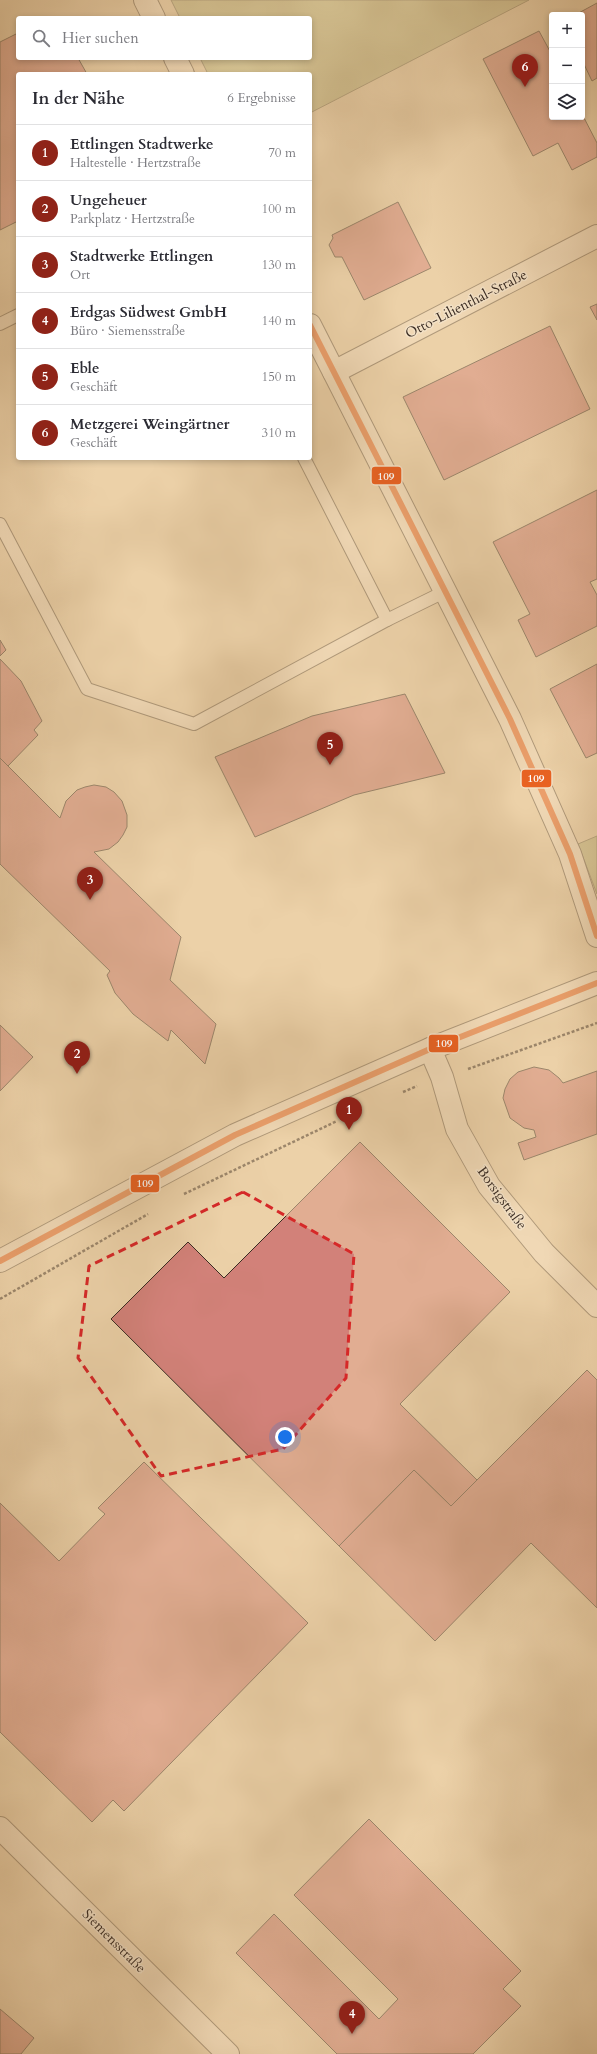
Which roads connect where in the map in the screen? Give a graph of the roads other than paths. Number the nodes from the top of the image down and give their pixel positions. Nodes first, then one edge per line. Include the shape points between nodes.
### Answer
1 (145, 0) edge
2 (153, 16) edge
3 (175, 60) edge
4 (182, 72) edge
5 (597, 236) edge
6 (16, 316) edge
7 (0, 324) edge
8 (312, 329) edge
9 (334, 372) junction
10 (305, 460) edge
11 (0, 524) edge
12 (446, 591) junction
13 (387, 620) junction
14 (597, 936) edge
15 (597, 983) edge
16 (430, 1049) junction
17 (0, 1261) edge
18 (597, 1306) edge
19 (0, 1828) edge
20 (228, 2054) edge

1 - 2 street
3 - 4 street
5 - 9 street, Otto-Lilienthal-Straße
6 - 7 lane
8 - 9 street
9 - 12 street
10 - 13 lane
11 - 13 lane via 87,689 194,724
12 - 13 lane
12 - 14 street via 510,720 567,847
15 - 16 street
16 - 17 street via 235,1135
16 - 18 street, Borsigstraße via 442,1077 456,1129 489,1186 544,1253
19 - 20 street, Siemensstraße

